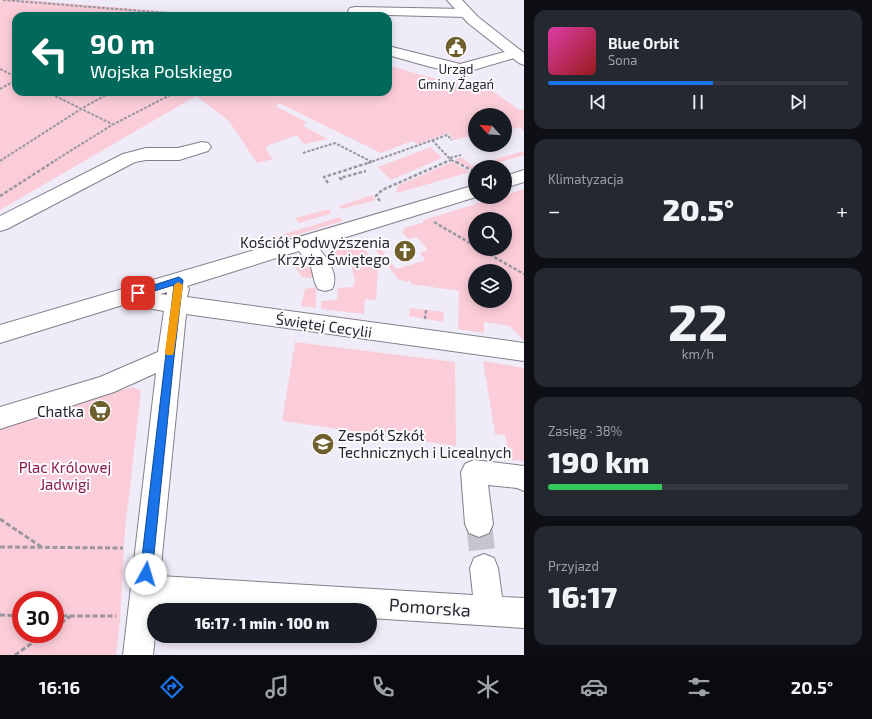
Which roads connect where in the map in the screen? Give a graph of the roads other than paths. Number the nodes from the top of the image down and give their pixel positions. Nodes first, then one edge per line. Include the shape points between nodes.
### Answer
1 (454, 0) edge
2 (355, 11) dead end
3 (466, 13) junction
4 (392, 51) edge
5 (521, 56) edge
6 (202, 147) dead end
7 (524, 176) edge
8 (512, 180) edge
9 (468, 193) edge
10 (0, 224) edge
11 (303, 242) junction
12 (326, 283) dead end
13 (178, 292) junction
14 (0, 334) edge
15 (524, 352) edge
16 (169, 357) junction
17 (0, 418) edge
18 (524, 479) edge
19 (479, 524) tunnel mouth
20 (484, 568) tunnel mouth
21 (144, 589) junction
22 (489, 611) junction
23 (524, 613) edge
24 (138, 655) edge

1 - 3 street
2 - 3 street
3 - 5 street
4 - 5 street via 460,69
6 - 10 street via 179,154 146,154 128,158
7 - 8 street
9 - 11 street
11 - 12 street via 325,274
11 - 13 street
13 - 14 street, Świętej Cecylii via 124,297
13 - 15 street, Świętej Cecylii
13 - 16 street
16 - 17 street via 106,385
16 - 21 street
18 - 19 street via 474,472
20 - 22 street
21 - 22 street, Pomorska
21 - 24 street
22 - 23 street, Pomorska

